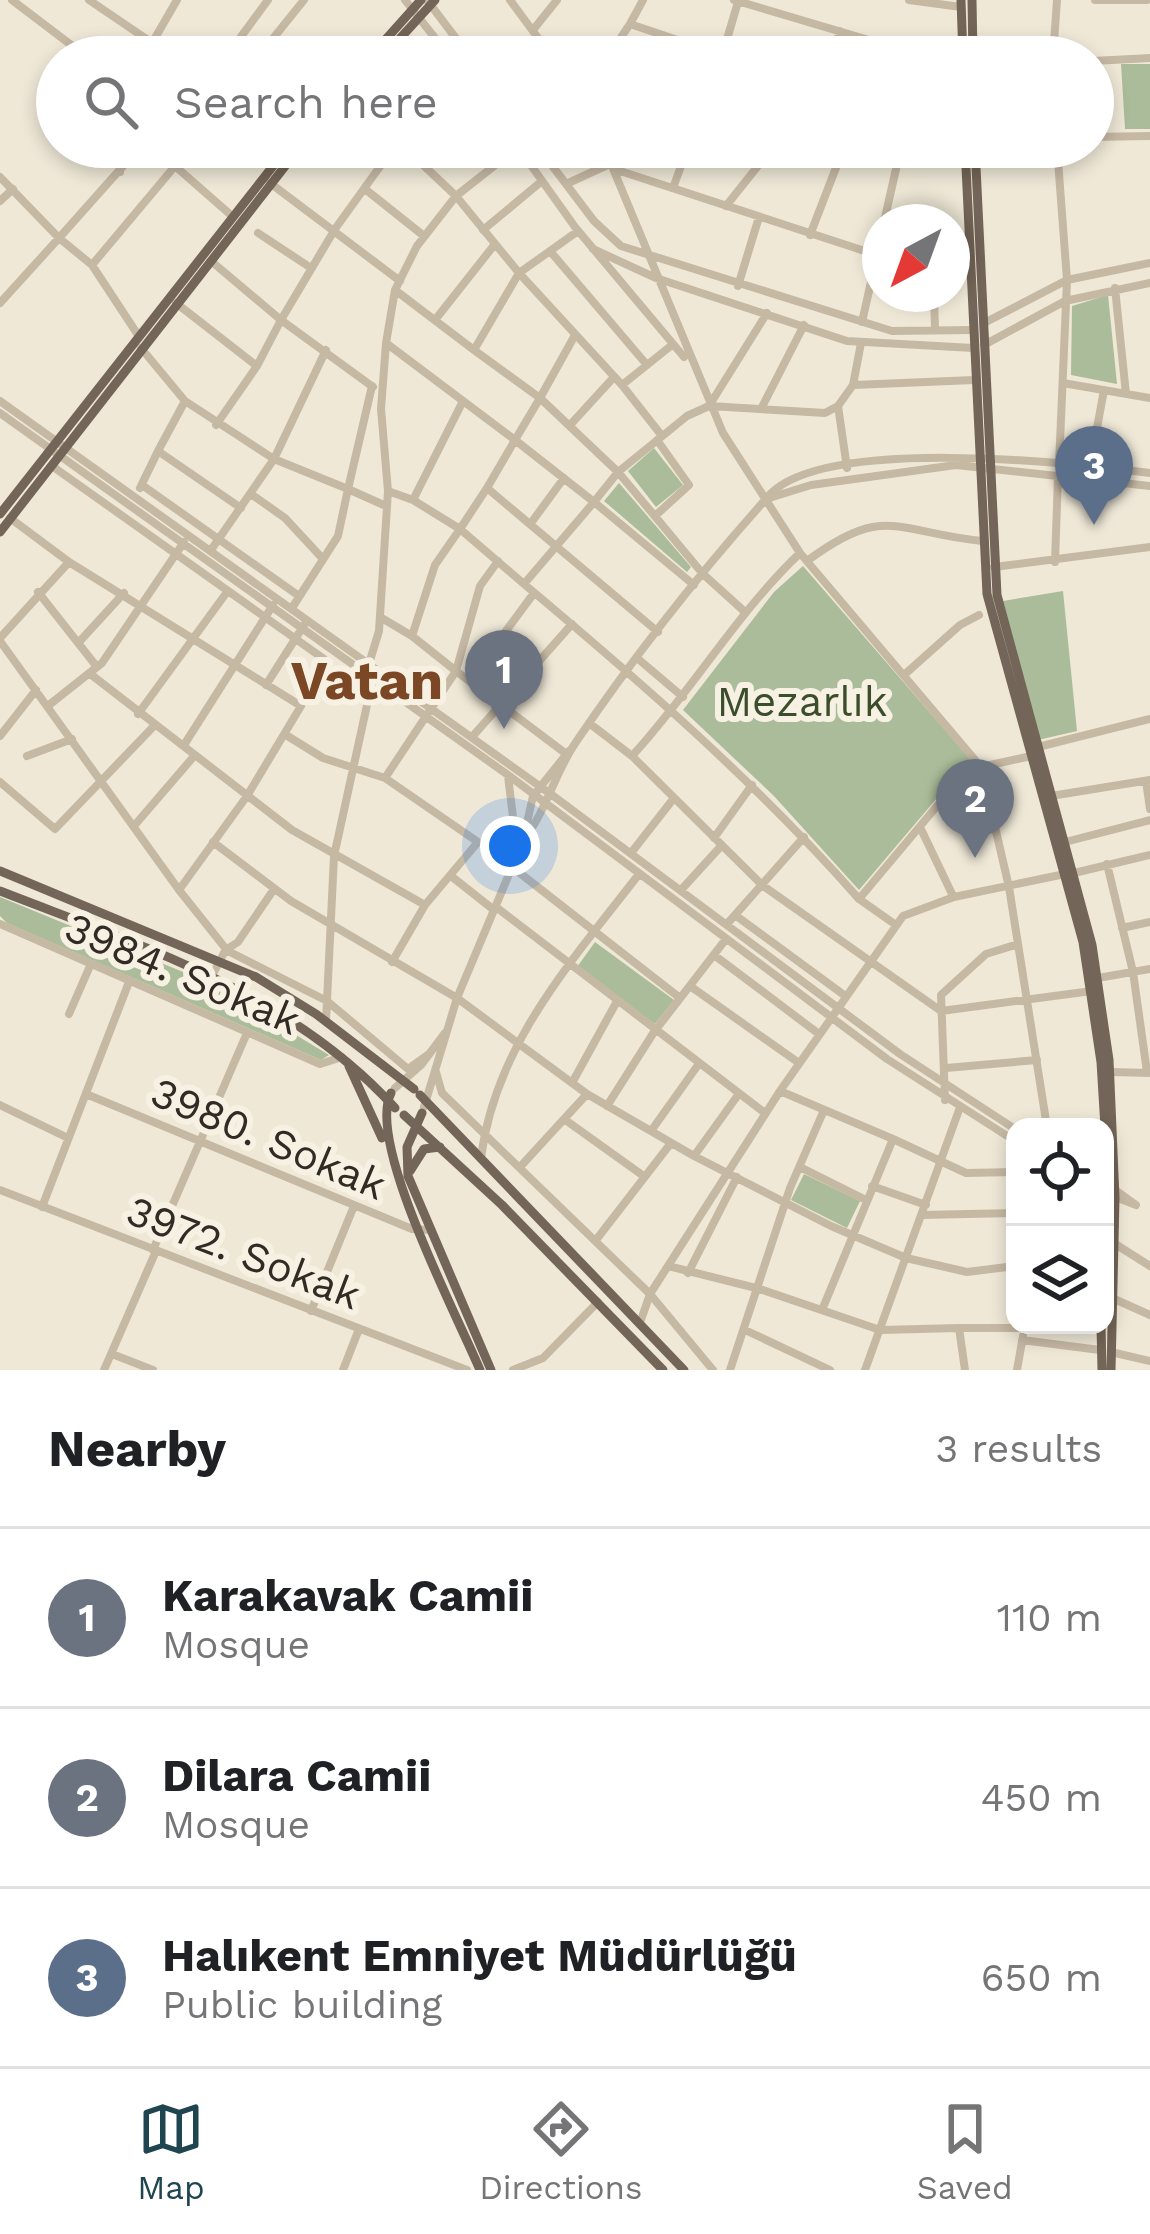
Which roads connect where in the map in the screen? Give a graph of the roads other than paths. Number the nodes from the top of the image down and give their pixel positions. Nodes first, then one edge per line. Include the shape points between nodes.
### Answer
1 (89, 0) edge
2 (177, 0) edge
3 (268, 0) edge
4 (304, 0) edge
5 (510, 0) edge
6 (557, 0) edge
7 (643, 0) edge
8 (782, 0) edge
9 (909, 0) edge
10 (972, 0) edge
11 (1057, 0) edge
12 (1095, 0) edge
13 (1148, 0) edge
14 (17, 1) edge
15 (429, 1) edge
16 (736, 1) edge
17 (961, 4) edge
18 (412, 9) edge
19 (779, 14) junction
20 (630, 24) junction
21 (532, 30) junction
22 (840, 31) junction
23 (61, 36) edge
24 (140, 36) edge
25 (156, 36) edge
26 (241, 36) edge
27 (275, 36) edge
28 (388, 36) edge
29 (395, 36) edge
30 (433, 36) edge
31 (455, 36) edge
32 (536, 36) edge
33 (622, 36) edge
34 (665, 36) edge
35 (728, 36) edge
36 (838, 36) edge
37 (855, 36) edge
38 (966, 36) edge
39 (969, 36) edge
40 (1054, 36) edge
41 (1150, 58) edge
42 (1114, 60) edge
43 (1114, 136) edge
44 (1150, 136) edge
45 (120, 168) edge
46 (124, 168) edge
47 (173, 168) edge
48 (177, 168) edge
49 (274, 168) edge
50 (278, 168) edge
51 (380, 168) edge
52 (426, 168) edge
53 (491, 168) edge
54 (533, 168) edge
55 (554, 168) edge
56 (608, 168) edge
57 (614, 168) edge
58 (618, 168) edge
59 (680, 168) edge
60 (756, 168) edge
61 (836, 168) edge
62 (897, 168) edge
63 (966, 168) edge
64 (976, 168) edge
65 (1059, 168) edge
66 (120, 173) junction
67 (0, 177) edge
68 (266, 180) junction
69 (543, 181) junction
70 (566, 184) junction
71 (673, 188) junction
72 (13, 189) junction
73 (365, 189) junction
74 (455, 196) junction
75 (0, 201) edge
76 (888, 204) edge
77 (968, 204) edge
78 (726, 206) junction
79 (232, 216) junction
80 (759, 217) junction
81 (334, 230) junction
82 (483, 230) junction
83 (578, 231) junction
84 (258, 233) dead end
85 (810, 235) junction
86 (424, 236) junction
87 (58, 238) junction
88 (494, 244) junction
89 (593, 249) junction
90 (862, 250) edge
91 (550, 251) junction
92 (647, 256) junction
93 (970, 258) edge
94 (210, 260) junction
95 (1150, 263) edge
96 (92, 265) junction
97 (311, 268) junction
98 (519, 274) junction
99 (656, 278) junction
100 (1067, 280) junction
101 (1150, 284) edge
102 (397, 285) junction
103 (738, 286) junction
104 (1115, 288) junction
105 (1065, 301) junction
106 (0, 303) edge
107 (176, 303) junction
108 (864, 312) edge
109 (934, 312) edge
110 (767, 313) junction
111 (281, 320) junction
112 (435, 320) junction
113 (862, 322) junction
114 (804, 325) junction
115 (978, 327) junction
116 (934, 330) junction
117 (138, 335) junction
118 (575, 335) junction
119 (386, 343) junction
120 (862, 343) junction
121 (672, 345) junction
122 (979, 346) junction
123 (141, 348) junction
124 (326, 350) junction
125 (474, 350) junction
126 (689, 363) junction
127 (647, 365) junction
128 (257, 366) junction
129 (614, 377) junction
130 (974, 380) junction
131 (1063, 383) junction
132 (854, 385) junction
133 (372, 386) junction
134 (622, 386) junction
135 (1104, 390) junction
136 (381, 393) junction
137 (1126, 394) junction
138 (541, 398) junction
139 (1150, 398) edge
140 (0, 400) edge
141 (185, 401) junction
142 (463, 401) junction
143 (710, 406) junction
144 (838, 406) junction
145 (761, 409) junction
146 (0, 413) edge
147 (571, 424) junction
148 (216, 425) junction
149 (660, 438) junction
150 (515, 440) junction
151 (57, 446) junction
152 (158, 451) junction
153 (274, 459) junction
154 (983, 461) junction
155 (50, 465) junction
156 (1090, 466) junction
157 (847, 467) junction
158 (1059, 471) junction
159 (618, 472) junction
160 (1150, 473) edge
161 (564, 478) junction
162 (142, 485) junction
163 (1150, 486) edge
164 (487, 488) junction
165 (348, 489) junction
166 (388, 491) junction
167 (251, 494) junction
168 (135, 499) junction
169 (766, 499) junction
170 (412, 500) junction
171 (594, 502) junction
172 (386, 506) junction
173 (242, 508) junction
174 (5, 516) edge
175 (655, 516) junction
176 (531, 523) junction
177 (460, 529) junction
178 (0, 532) edge
179 (218, 539) junction
180 (982, 541) junction
181 (184, 542) junction
182 (558, 544) junction
183 (1150, 547) edge
184 (211, 550) junction
185 (176, 556) junction
186 (804, 557) junction
187 (322, 559) junction
188 (498, 561) junction
189 (69, 562) junction
190 (1055, 562) junction
191 (994, 566) junction
192 (703, 574) junction
193 (524, 584) junction
194 (694, 585) junction
195 (38, 592) junction
196 (227, 592) junction
197 (535, 592) junction
198 (124, 593) junction
199 (299, 596) junction
200 (273, 605) junction
201 (144, 606) junction
202 (292, 608) junction
203 (745, 612) junction
204 (979, 615) dead end
205 (380, 617) junction
206 (266, 619) junction
207 (305, 623) junction
208 (572, 624) junction
209 (658, 632) junction
210 (412, 636) junction
211 (295, 639) junction
212 (194, 640) junction
213 (80, 641) junction
214 (1, 645) edge
215 (638, 658) junction
216 (323, 659) dead end
217 (237, 668) junction
218 (93, 670) junction
219 (371, 670) junction
220 (628, 670) junction
221 (456, 671) junction
222 (904, 675) junction
223 (524, 682) junction
224 (266, 685) junction
225 (37, 689) junction
226 (683, 697) junction
227 (500, 704) junction
228 (49, 705) junction
229 (673, 711) junction
230 (430, 713) junction
231 (138, 714) junction
232 (1150, 719) edge
233 (590, 723) junction
234 (153, 727) junction
235 (285, 735) junction
236 (0, 736) edge
237 (1030, 736) junction
238 (472, 737) junction
239 (72, 739) junction
240 (184, 745) junction
241 (568, 751) junction
242 (1034, 752) junction
243 (195, 755) junction
244 (27, 756) dead end
245 (632, 756) junction
246 (981, 766) junction
247 (352, 769) junction
248 (508, 775) junction
249 (385, 778) junction
250 (1148, 781) edge
251 (0, 782) edge
252 (102, 782) junction
253 (752, 785) junction
254 (536, 791) junction
255 (247, 796) junction
256 (674, 797) junction
257 (1048, 797) junction
258 (550, 800) junction
259 (1150, 809) edge
260 (1150, 820) edge
261 (134, 826) junction
262 (920, 827) junction
263 (804, 837) junction
264 (523, 841) junction
265 (718, 841) junction
266 (213, 842) junction
267 (1065, 842) junction
268 (631, 853) junction
269 (517, 855) junction
270 (334, 856) junction
271 (1150, 856) edge
272 (1107, 864) junction
273 (512, 866) junction
274 (0, 871) edge
275 (639, 874) junction
276 (1070, 874) junction
277 (451, 876) junction
278 (762, 885) junction
279 (1009, 887) junction
280 (274, 889) junction
281 (0, 890) edge
282 (179, 890) junction
283 (681, 890) junction
284 (954, 897) junction
285 (859, 899) junction
286 (425, 905) junction
287 (495, 909) junction
288 (735, 915) junction
289 (1150, 922) edge
290 (331, 923) junction
291 (728, 924) junction
292 (896, 925) junction
293 (1122, 928) junction
294 (1, 930) edge
295 (593, 934) junction
296 (726, 939) junction
297 (1018, 944) junction
298 (224, 954) junction
299 (714, 955) junction
300 (870, 958) junction
301 (392, 962) junction
302 (90, 965) junction
303 (568, 966) junction
304 (1150, 969) edge
305 (1133, 972) junction
306 (212, 976) junction
307 (129, 982) junction
308 (1095, 985) junction
309 (690, 986) junction
310 (844, 995) junction
311 (458, 998) junction
312 (680, 998) junction
313 (326, 1001) junction
314 (1029, 1001) junction
315 (616, 1004) junction
316 (941, 1011) junction
317 (833, 1012) junction
318 (69, 1014) dead end
319 (326, 1021) junction
320 (450, 1027) junction
321 (654, 1032) junction
322 (247, 1033) junction
323 (819, 1034) junction
324 (516, 1042) junction
325 (429, 1054) junction
326 (344, 1056) junction
327 (1037, 1060) junction
328 (799, 1063) junction
329 (698, 1065) junction
330 (946, 1068) junction
331 (436, 1072) junction
332 (1111, 1072) junction
333 (1149, 1072) edge
334 (572, 1083) junction
335 (947, 1087) junction
336 (780, 1090) junction
337 (86, 1094) junction
338 (587, 1094) junction
339 (738, 1095) junction
340 (945, 1100) junction
341 (408, 1101) junction
342 (0, 1105) edge
343 (607, 1106) junction
344 (824, 1110) junction
345 (959, 1110) junction
346 (765, 1113) junction
347 (1046, 1118) edge
348 (1104, 1118) edge
349 (1110, 1118) edge
350 (564, 1119) junction
351 (1006, 1123) edge
352 (651, 1131) junction
353 (484, 1133) junction
354 (1006, 1136) edge
355 (68, 1138) junction
356 (893, 1139) junction
357 (200, 1142) junction
358 (671, 1143) junction
359 (443, 1147) junction
360 (694, 1156) junction
361 (391, 1157) junction
362 (482, 1158) junction
363 (942, 1162) junction
364 (520, 1167) junction
365 (800, 1167) junction
366 (1006, 1172) edge
367 (733, 1174) junction
368 (408, 1176) junction
369 (645, 1177) junction
370 (872, 1186) junction
371 (0, 1190) edge
372 (1114, 1193) edge
373 (866, 1200) junction
374 (786, 1202) junction
375 (926, 1205) junction
376 (354, 1206) junction
377 (41, 1207) junction
378 (1006, 1213) edge
379 (1150, 1214) edge
380 (921, 1216) junction
381 (426, 1231) junction
382 (850, 1234) junction
383 (596, 1240) junction
384 (1114, 1243) edge
385 (155, 1251) junction
386 (906, 1258) junction
387 (668, 1266) junction
388 (1150, 1266) edge
389 (1006, 1267) edge
390 (688, 1273) junction
391 (760, 1289) junction
392 (650, 1294) junction
393 (1114, 1299) edge
394 (599, 1300) junction
395 (822, 1310) junction
396 (311, 1311) junction
397 (1150, 1315) edge
398 (641, 1320) junction
399 (959, 1328) junction
400 (358, 1329) junction
401 (745, 1330) junction
402 (880, 1330) junction
403 (1006, 1330) edge
404 (1023, 1334) edge
405 (1036, 1334) edge
406 (1102, 1334) edge
407 (1107, 1334) edge
408 (1105, 1351) junction
409 (112, 1354) junction
410 (543, 1358) junction
411 (1150, 1361) edge
412 (104, 1370) edge
413 (153, 1370) edge
414 (343, 1370) edge
415 (466, 1370) edge
416 (481, 1370) edge
417 (491, 1370) edge
418 (513, 1370) edge
419 (554, 1370) edge
420 (663, 1370) edge
421 (684, 1370) edge
422 (713, 1370) edge
423 (730, 1370) edge
424 (830, 1370) edge
425 (865, 1370) edge
426 (965, 1370) edge
427 (1017, 1370) edge
428 (1102, 1370) edge
429 (1111, 1370) edge

1 - 24 street
2 - 25 street
3 - 26 street
4 - 27 street
5 - 21 street
6 - 21 street
7 - 20 street
8 - 19 street
9 - 17 street
10 - 39 main road
11 - 40 street
12 - 13 street
14 - 23 street
15 - 18 main road
15 - 31 street
16 - 19 street
16 - 35 street
17 - 38 main road
18 - 28 main road
18 - 29 main road
18 - 30 street
19 - 22 street
20 - 33 street
20 - 34 street
21 - 32 street
22 - 36 street
22 - 37 street
41 - 42 street
43 - 44 street
45 - 66 street
46 - 66 street
47 - 96 street
48 - 79 street
49 - 68 main road
50 - 68 main road
51 - 73 street
52 - 74 street
53 - 74 street
54 - 69 street
55 - 70 street
56 - 70 street
57 - 92 street
58 - 71 street
59 - 71 street
60 - 78 street
61 - 85 street
62 - 76 street
63 - 77 main road
64 - 115 main road
65 - 100 street
66 - 87 street
67 - 72 street
68 - 79 main road
68 - 81 street
68 - 94 main road
69 - 82 street
69 - 83 street
70 - 92 street via 621,246
71 - 78 street
72 - 75 street
72 - 87 street
73 - 81 street
73 - 86 street
74 - 82 street
74 - 86 street
78 - 80 street
79 - 117 main road
80 - 85 street
80 - 103 street
81 - 97 street
81 - 102 street
82 - 88 street
83 - 89 street
83 - 91 street
84 - 97 street
85 - 90 street
86 - 102 street
87 - 96 street
87 - 106 street
88 - 98 street
88 - 112 street
89 - 99 street
89 - 121 street
91 - 98 street
91 - 127 street
92 - 99 street
92 - 103 street
93 - 115 main road
94 - 107 main road
94 - 111 street
95 - 100 street
96 - 117 street
97 - 111 street
98 - 118 street
98 - 125 street
99 - 110 street
99 - 126 street
100 - 105 street
100 - 115 street
101 - 104 street
102 - 112 street
102 - 119 street
103 - 113 street
104 - 105 street
104 - 137 street
105 - 122 street
105 - 131 street
107 - 123 main road
107 - 128 street
108 - 113 street
109 - 116 street
110 - 114 street
110 - 143 street
111 - 124 street
111 - 128 street
112 - 125 street
113 - 116 street
114 - 120 street
114 - 145 street
115 - 116 street
115 - 122 main road
117 - 151 main road
118 - 129 street
118 - 138 street
119 - 136 street
119 - 142 street
120 - 122 street
120 - 132 street
121 - 126 street
121 - 127 street
122 - 130 main road
122 - 154 main road
123 - 141 street
123 - 151 main road
124 - 133 street
124 - 153 street
125 - 138 street
126 - 143 street
127 - 134 street
128 - 148 street
129 - 134 street
129 - 147 street
130 - 132 street
130 - 154 main road
131 - 135 street
131 - 158 street
132 - 144 street
133 - 136 street
133 - 165 street
134 - 149 street
135 - 137 street
135 - 156 street
136 - 166 street
137 - 139 street
138 - 147 street
138 - 150 street
140 - 151 street
141 - 148 street
141 - 152 street
142 - 150 street
142 - 170 street
143 - 145 street
143 - 149 street
143 - 169 street
144 - 145 street via 825,413
144 - 157 street
146 - 151 street
147 - 159 street
148 - 153 street
149 - 159 street
149 - 175 street via 689,485
150 - 161 street
150 - 164 street
151 - 155 main road
151 - 168 street
151 - 174 main road
151 - 181 street
152 - 162 street
152 - 173 street
153 - 165 street
153 - 167 street
154 - 157 street
154 - 158 street
154 - 169 street via 811,485
154 - 180 main road
154 - 191 main road
155 - 174 main road
155 - 185 street
156 - 158 street
156 - 160 street
157 - 169 street via 775,488
158 - 163 street
158 - 190 street
159 - 171 street
159 - 175 street
161 - 171 street
161 - 176 street
162 - 168 street
162 - 179 street
164 - 176 street
164 - 177 street
165 - 172 street
165 - 187 street via 338,536
166 - 170 street
166 - 172 street
167 - 173 street
167 - 187 street
168 - 184 street
169 - 186 street
169 - 192 street
170 - 177 street
171 - 182 street
171 - 194 street
172 - 205 street
173 - 179 street
174 - 178 main road
174 - 189 street
175 - 192 street
176 - 182 street
177 - 188 street
177 - 210 street via 435,565
179 - 184 street
179 - 199 street
180 - 186 street via 873,523
180 - 237 main road via 992,618
181 - 185 street
181 - 200 street
182 - 193 street
182 - 209 street
183 - 190 street
184 - 202 street
185 - 196 street
185 - 201 street
186 - 203 street
186 - 222 street
187 - 199 street
188 - 193 street
188 - 221 street via 480,586
189 - 195 street
189 - 198 street
190 - 191 street
191 - 237 main road
192 - 194 street
192 - 203 street
193 - 197 street
194 - 209 street
195 - 213 street
195 - 214 street
196 - 206 street
196 - 212 street
197 - 208 street
197 - 223 street via 500,639
198 - 201 street
198 - 213 street
199 - 202 street
200 - 206 street
200 - 207 street
201 - 212 street
201 - 218 street
202 - 207 street
203 - 226 street
204 - 222 street
205 - 210 street
205 - 219 street
206 - 211 street
206 - 217 street
207 - 211 street
207 - 219 street
208 - 220 street
208 - 223 street
209 - 215 street
210 - 221 street
211 - 216 street
211 - 224 street
212 - 217 street
212 - 231 street
213 - 218 street
214 - 225 street
215 - 220 street
215 - 226 street
217 - 224 street
217 - 240 street
218 - 228 street
218 - 231 street
219 - 230 street
219 - 247 street
220 - 229 street
220 - 233 street
221 - 227 street
221 - 230 street
222 - 246 street
223 - 227 street
224 - 235 street via 301,706
225 - 228 street
225 - 236 street
226 - 229 street
227 - 238 street
227 - 241 street
228 - 239 street
229 - 245 street
229 - 253 street
230 - 238 street
230 - 248 street
230 - 249 street
231 - 234 street
232 - 242 street
233 - 241 street
233 - 245 street
234 - 240 street
234 - 252 street
235 - 247 street
235 - 255 street
237 - 242 main road
238 - 254 street
239 - 244 street
239 - 252 street
240 - 243 street
241 - 254 street
241 - 258 street
242 - 246 street
242 - 257 main road
243 - 255 street
243 - 261 street
245 - 256 street
246 - 262 street via 963,775
246 - 279 street
247 - 249 street
247 - 270 street
248 - 254 street
248 - 269 street
249 - 277 street via 478,842
250 - 257 street
250 - 259 street
251 - 252 street via 56,829
252 - 261 street
253 - 263 street
253 - 265 street
254 - 258 street
254 - 264 street
255 - 266 street
255 - 270 street
256 - 265 street
256 - 268 street
257 - 267 main road
257 - 276 main road
258 - 264 street
258 - 268 street
258 - 275 street
260 - 267 street
261 - 282 street
262 - 284 street
262 - 285 street
263 - 278 street
263 - 285 street
264 - 269 street
265 - 278 street
265 - 283 street
266 - 280 street
266 - 282 street
267 - 276 main road
268 - 283 street
269 - 273 street
270 - 286 street
270 - 290 street
271 - 272 street
272 - 276 street
272 - 293 street
273 - 287 street
273 - 295 street
274 - 298 main road
275 - 295 street
275 - 296 street
276 - 279 street
276 - 308 main road
277 - 286 street
277 - 287 street
278 - 288 street
278 - 300 street
279 - 284 street
279 - 297 street
280 - 290 street
280 - 298 street
281 - 306 main road
282 - 298 street
283 - 291 street
284 - 292 street via 912,910
285 - 292 street
286 - 301 street
287 - 303 street
287 - 311 street
288 - 291 street
288 - 310 street
289 - 293 street
290 - 301 street
290 - 313 street
291 - 317 street
292 - 300 street
293 - 305 street
294 - 302 street, 3984. Sokak
295 - 303 street
295 - 312 street
296 - 299 street
296 - 317 street
297 - 314 street
297 - 316 street via 973,964 941,995
298 - 306 street
298 - 313 street
298 - 319 main road
299 - 309 street
299 - 323 street
300 - 310 street
300 - 316 street
301 - 311 street
302 - 307 street, 3984. Sokak
302 - 318 street
303 - 315 street
303 - 324 street
304 - 305 street
305 - 308 street
305 - 333 street
306 - 326 main road
307 - 322 street, 3984. Sokak
307 - 337 street
308 - 314 street
308 - 332 main road
308 - 348 main road
309 - 312 street
309 - 328 street
310 - 317 street
311 - 320 street
311 - 324 street
312 - 321 street
313 - 319 street
313 - 325 street via 408,1069
314 - 316 street
314 - 327 street
315 - 321 street
315 - 334 street
316 - 330 street
317 - 323 street
317 - 335 street
317 - 340 street
319 - 341 main road
320 - 325 street
320 - 331 street
321 - 329 street
321 - 343 street
322 - 326 street, 3984. Sokak via 322,1065
322 - 357 street
323 - 328 street
324 - 334 street
324 - 353 street
325 - 341 street
326 - 341 main road
326 - 361 main road
327 - 330 street
327 - 347 street
328 - 336 street
329 - 339 street
329 - 352 street
330 - 335 street
331 - 341 street
331 - 353 street via 442,1093
332 - 333 street
332 - 349 main road
334 - 338 street
335 - 340 street
335 - 351 street
336 - 344 street
336 - 346 street
337 - 355 street
337 - 357 street, 3980. Sokak
338 - 343 street
338 - 350 street
339 - 346 street
339 - 360 street
340 - 345 street
341 - 359 main road
341 - 361 main road via 383,1118
341 - 362 main road
341 - 368 main road
342 - 355 street
343 - 352 street
344 - 356 street
344 - 365 street
345 - 354 street
345 - 363 street
346 - 367 street
350 - 364 street
350 - 369 street
352 - 358 street
353 - 362 street
353 - 364 street
355 - 377 street
356 - 363 street
356 - 370 street
357 - 376 street, 3980. Sokak
357 - 385 street
358 - 360 street
358 - 369 street
359 - 368 main road via 421,1152
359 - 394 main road
360 - 367 street
361 - 381 main road
362 - 398 main road
363 - 366 street via 966,1173
363 - 375 street
364 - 383 street
365 - 373 street
365 - 374 street
367 - 374 street
367 - 387 street
367 - 390 street
368 - 381 main road
369 - 383 street
370 - 373 street
370 - 375 street
371 - 377 street, 3972. Sokak
372 - 379 street
373 - 382 street
374 - 382 street
374 - 391 street
375 - 380 street
376 - 381 street, 3980. Sokak
376 - 396 street
377 - 385 street, 3972. Sokak
378 - 380 street
380 - 386 street
381 - 416 main road
381 - 417 main road
382 - 386 street
382 - 395 street
383 - 392 street
384 - 388 street
385 - 396 street, 3972. Sokak
385 - 409 street
386 - 389 street via 967,1271
386 - 402 street
387 - 390 street
387 - 392 street
390 - 391 street
391 - 395 street
391 - 401 street
392 - 398 street
392 - 422 street
393 - 397 street
394 - 410 street
394 - 420 main road
395 - 402 street
396 - 400 street, 3972. Sokak
398 - 421 main road
399 - 402 street
399 - 403 street
399 - 426 street
400 - 414 street
400 - 415 street, 3972. Sokak
401 - 423 street
401 - 424 street
402 - 425 street
404 - 427 street
405 - 408 street
406 - 408 main road
407 - 408 main road
408 - 411 street
408 - 428 main road
408 - 429 main road
409 - 412 street
409 - 413 street
410 - 418 street
410 - 419 street

